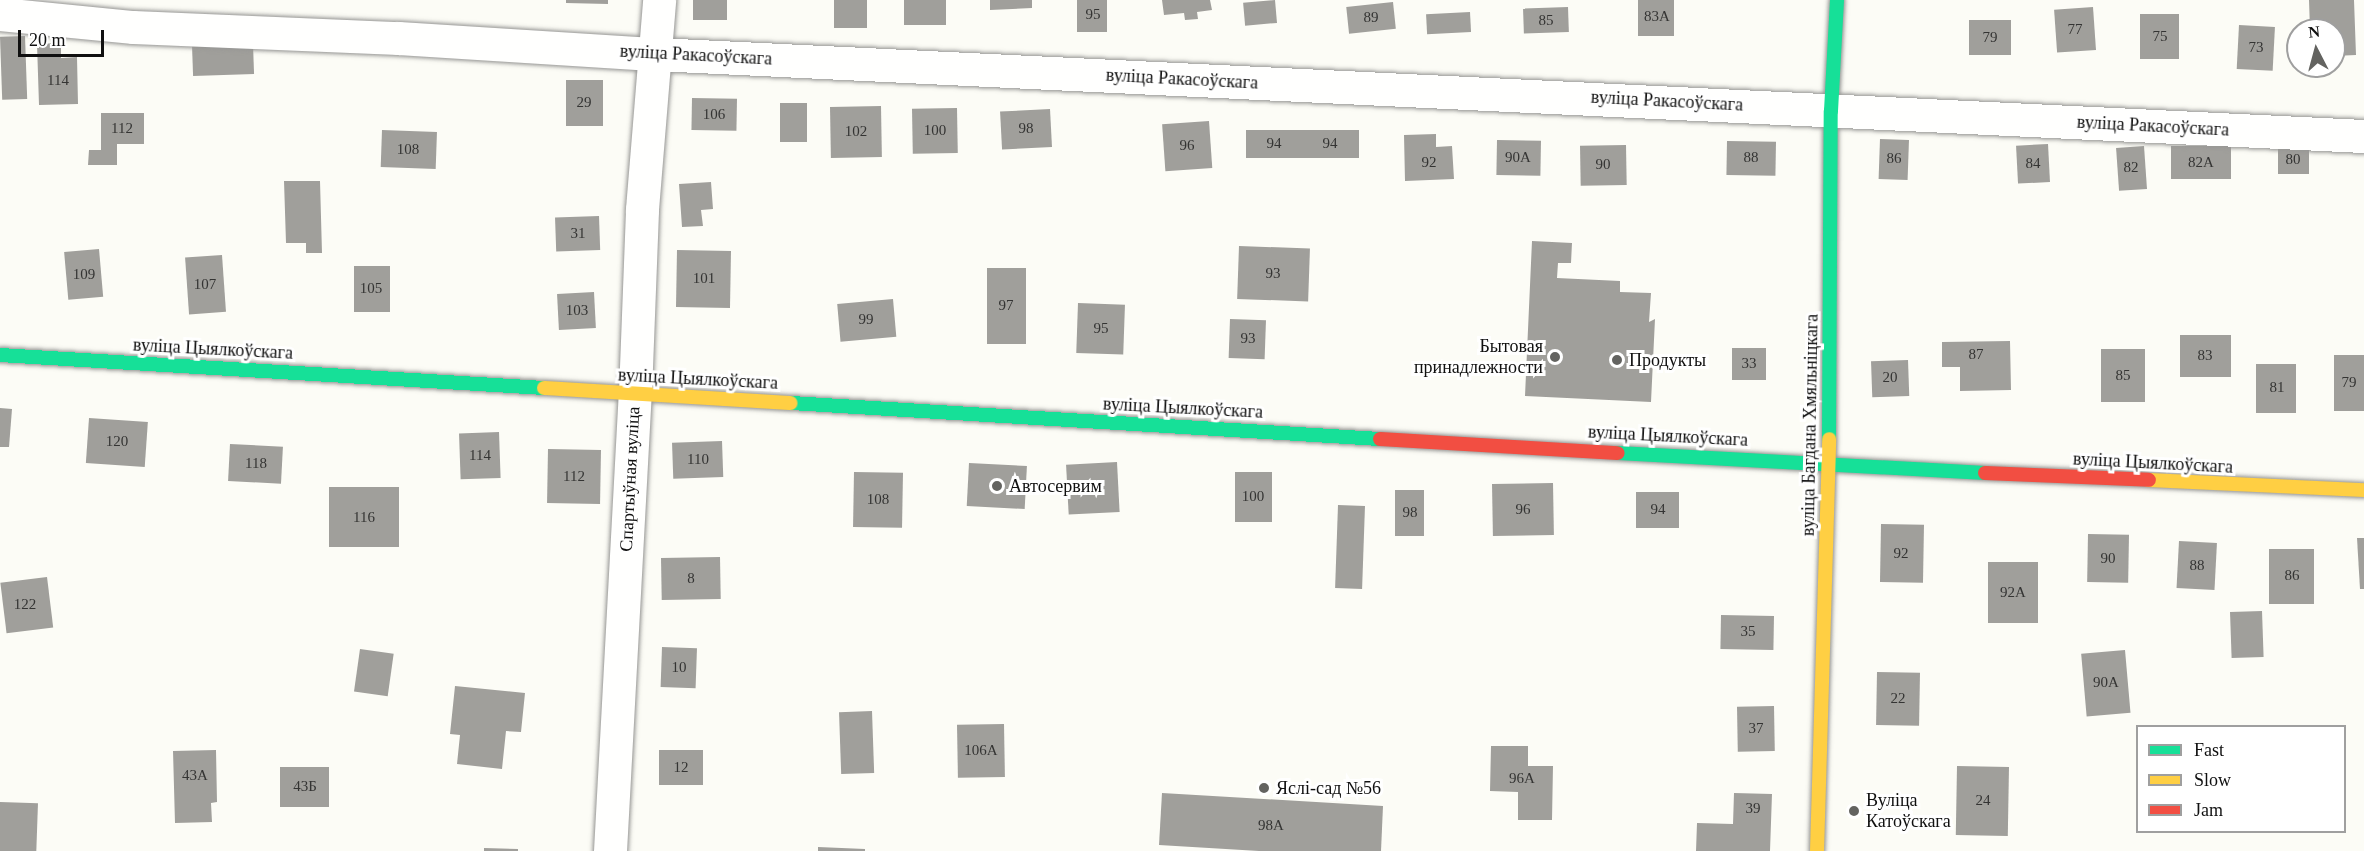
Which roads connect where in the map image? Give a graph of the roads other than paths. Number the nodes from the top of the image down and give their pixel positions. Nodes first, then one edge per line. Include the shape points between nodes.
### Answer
1 (659, 0) edge
2 (1837, 0) edge
3 (0, 15) edge
4 (656, 54) junction
5 (1831, 111) junction
6 (2364, 136) edge
7 (0, 355) edge
8 (635, 393) junction
9 (1827, 465) junction
10 (2364, 490) edge
11 (610, 851) edge
12 (1817, 851) edge

1 - 4 street, Спартыўная вуліца
2 - 5 street, вуліца Багдана Хмяльніцкага
3 - 4 street, вуліца Ракасоўскага via 133,27
4 - 5 street, вуліца Ракасоўскага
4 - 8 street, Спартыўная вуліца via 642,209
5 - 6 street, вуліца Ракасоўскага
5 - 9 street, вуліца Багдана Хмяльніцкага
7 - 8 street, вуліца Цыялкоўскага
8 - 9 street, вуліца Цыялкоўскага
8 - 11 street, Спартыўная вуліца
9 - 10 street, вуліца Цыялкоўскага
9 - 12 street, вуліца Багдана Хмяльніцкага

